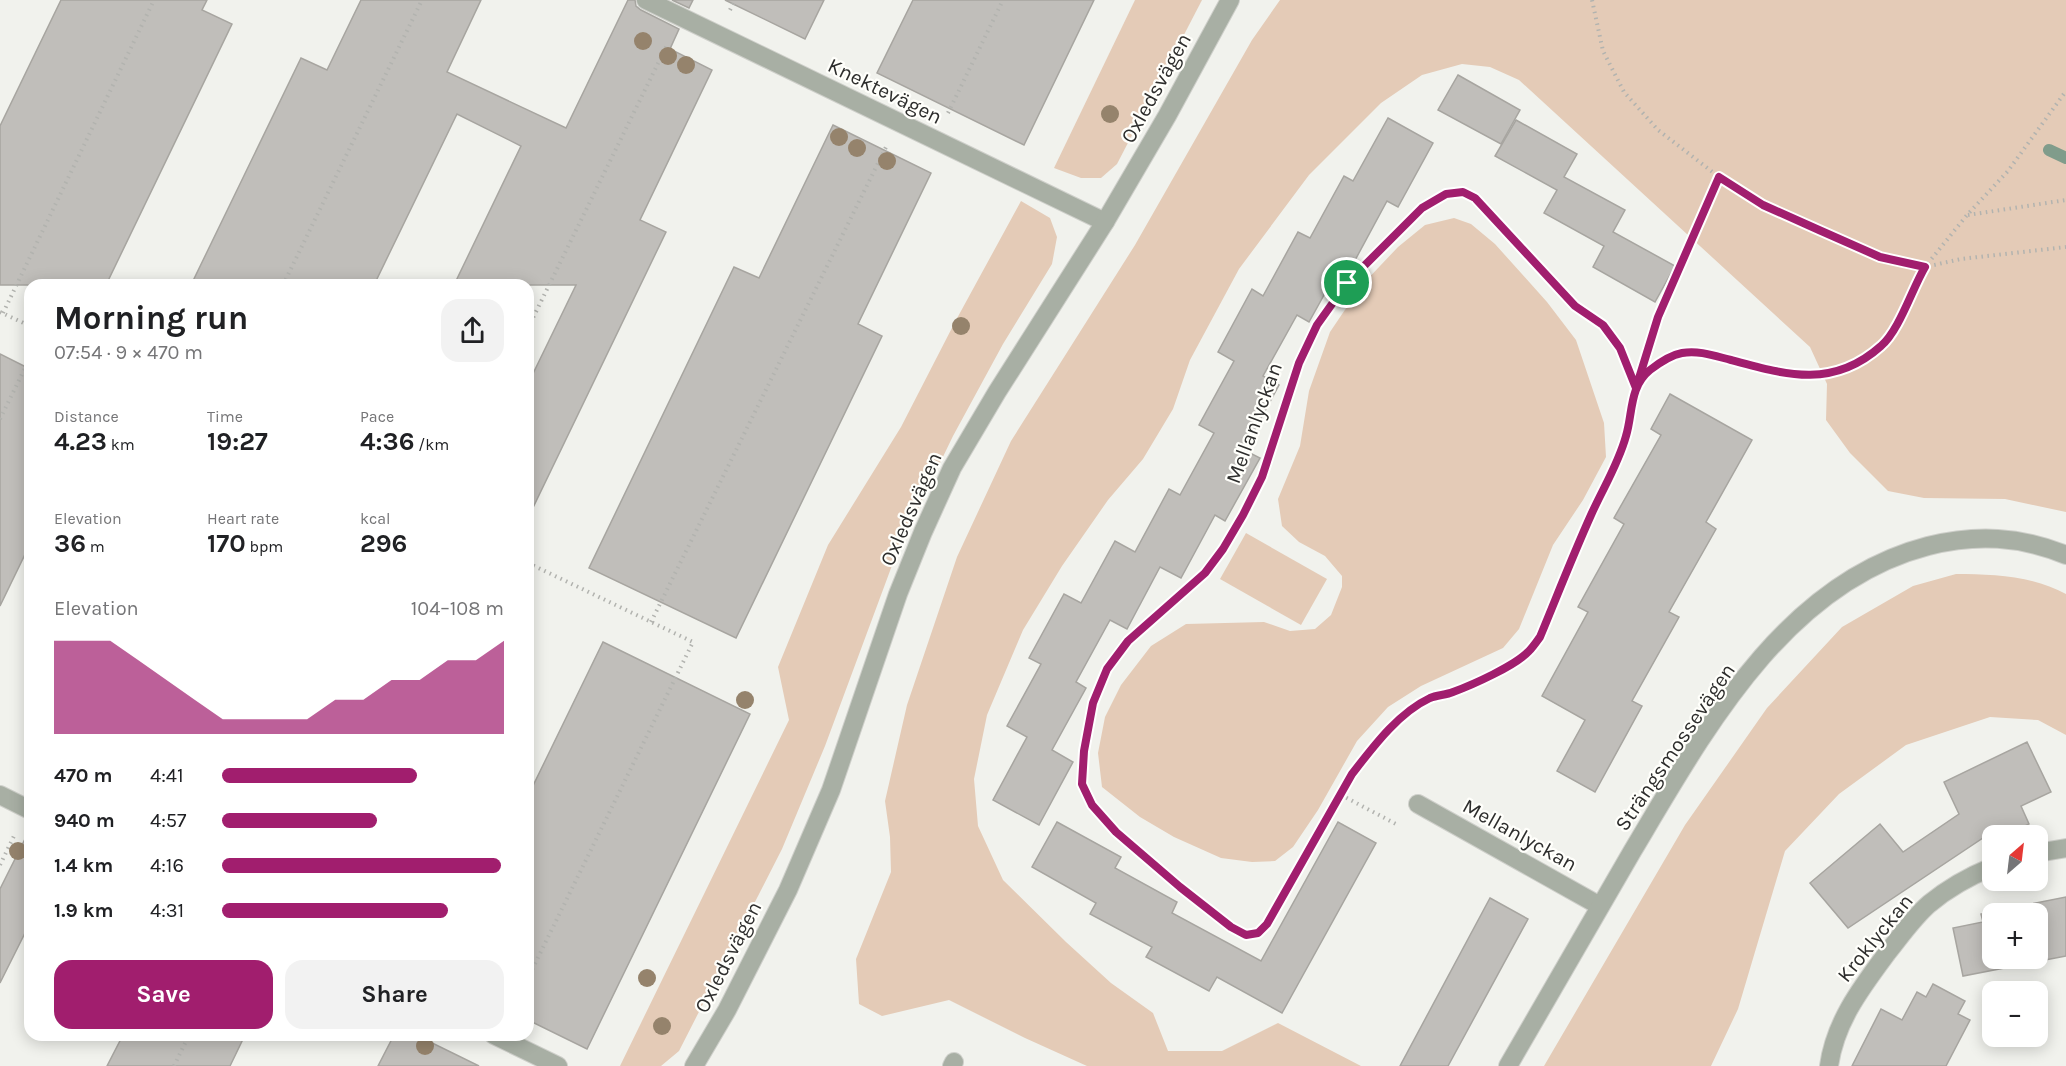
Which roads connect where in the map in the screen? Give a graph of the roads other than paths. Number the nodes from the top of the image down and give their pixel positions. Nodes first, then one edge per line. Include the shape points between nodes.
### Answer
1 (646, 0) edge
2 (1230, 0) edge
3 (1105, 222) junction
4 (2066, 555) edge
5 (0, 795) edge
6 (1418, 804) dead end
7 (24, 807) edge
8 (2066, 848) edge
9 (2048, 851) edge
10 (1982, 872) edge
11 (1600, 906) junction
12 (506, 1041) edge
13 (558, 1066) edge
14 (694, 1066) edge
15 (1508, 1066) edge
16 (1829, 1066) edge

1 - 3 street, Knektevägen
2 - 3 street, Oxledsvägen
3 - 14 street, Oxledsvägen via 952,468 898,594 831,790 788,890
4 - 11 street, Strängsmossevägen via 2022,541 1981,537 1946,542 1909,551 1875,566 1810,607 1776,641 1707,730
5 - 7 street
6 - 11 street, Mellanlyckan
8 - 9 street
10 - 16 street, Kroklyckan via 1928,905 1901,935 1842,1020
11 - 15 street, Strängsmossevägen
12 - 13 street

